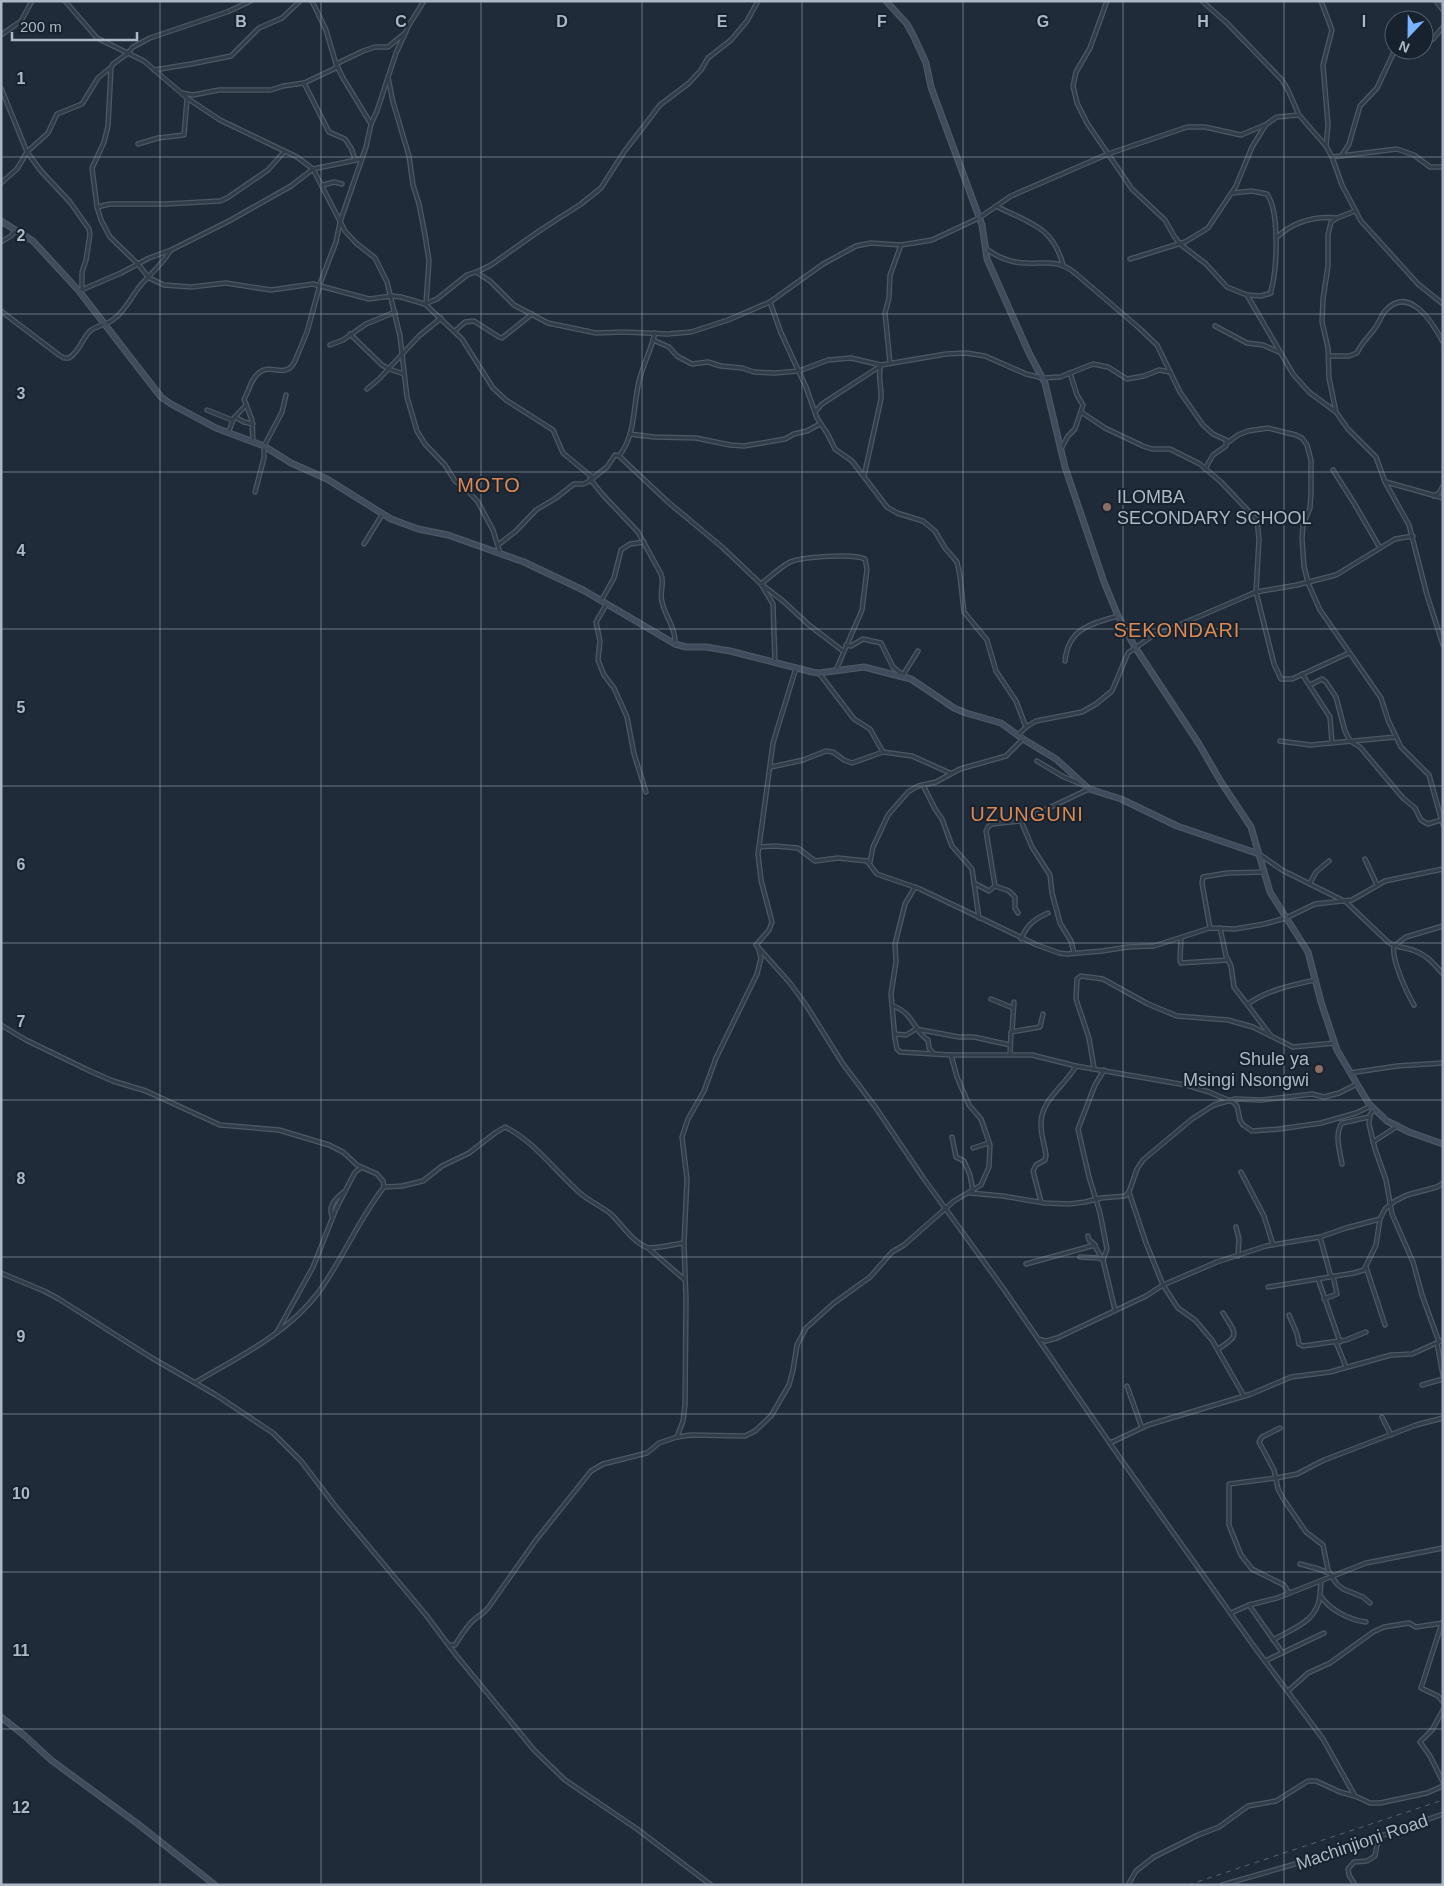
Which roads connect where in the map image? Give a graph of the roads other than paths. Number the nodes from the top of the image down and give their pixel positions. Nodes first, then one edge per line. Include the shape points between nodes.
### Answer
1 (32, 1) edge
2 (65, 1) edge
3 (251, 1) edge
4 (300, 1) edge
5 (312, 1) edge
6 (424, 1) edge
7 (758, 1) edge
8 (886, 1) edge
9 (1107, 1) edge
10 (1202, 1) edge
11 (1321, 1) edge
12 (1436, 1) edge
13 (1443, 10) edge
14 (1443, 27) edge
15 (405, 33) junction
16 (1, 35) edge
17 (1434, 39) edge
18 (127, 54) junction
19 (1390, 60) edge
20 (337, 65) junction
21 (111, 68) junction
22 (153, 70) junction
23 (388, 76) junction
24 (304, 84) junction
25 (1, 88) edge
26 (181, 93) junction
27 (187, 98) junction
28 (1299, 115) junction
29 (371, 124) junction
30 (1265, 125) junction
31 (138, 144) dead end
32 (1326, 146) junction
33 (27, 152) junction
34 (284, 152) junction
35 (1108, 154) junction
36 (1342, 155) junction
37 (1332, 157) junction
38 (355, 159) junction
39 (362, 159) junction
40 (1443, 167) edge
41 (313, 169) junction
42 (1, 183) edge
43 (342, 184) dead end
44 (323, 186) junction
45 (1232, 193) junction
46 (996, 206) junction
47 (97, 207) junction
48 (1355, 211) junction
49 (979, 218) junction
50 (1337, 218) junction
51 (1, 221) edge
52 (340, 222) junction
53 (16, 230) junction
54 (1276, 238) junction
55 (1, 242) edge
56 (1180, 244) junction
57 (900, 245) junction
58 (985, 248) junction
59 (171, 250) junction
60 (1130, 258) dead end
61 (138, 264) junction
62 (1063, 265) junction
63 (476, 272) junction
64 (149, 278) junction
65 (320, 286) junction
66 (81, 290) junction
67 (1247, 295) junction
68 (392, 296) junction
69 (770, 302) junction
70 (425, 304) junction
71 (1443, 304) edge
72 (1, 311) edge
73 (395, 312) junction
74 (532, 314) junction
75 (441, 318) junction
76 (104, 325) junction
77 (1215, 326) dead end
78 (455, 331) junction
79 (655, 333) junction
80 (350, 334) junction
81 (654, 340) junction
82 (1443, 342) edge
83 (330, 345) dead end
84 (1280, 352) junction
85 (403, 353) junction
86 (1329, 356) junction
87 (890, 364) junction
88 (880, 366) junction
89 (388, 369) junction
90 (799, 371) junction
91 (1170, 372) junction
92 (1070, 373) junction
93 (404, 374) junction
94 (1043, 378) junction
95 (367, 388) dead end
96 (286, 395) dead end
97 (246, 405) junction
98 (207, 410) dead end
99 (814, 412) junction
100 (1081, 412) junction
101 (1336, 412) junction
102 (233, 418) junction
103 (253, 424) junction
104 (820, 424) junction
105 (228, 433) junction
106 (630, 434) junction
107 (253, 442) junction
108 (1227, 443) junction
109 (264, 446) junction
110 (1061, 450) junction
111 (619, 456) junction
112 (1205, 469) junction
113 (1333, 470) dead end
114 (863, 477) junction
115 (591, 478) junction
116 (1385, 482) junction
117 (1443, 486) edge
118 (255, 492) dead end
119 (1434, 496) junction
120 (1443, 498) edge
121 (382, 514) junction
122 (1413, 536) junction
123 (644, 542) junction
124 (364, 544) dead end
125 (498, 545) junction
126 (1380, 548) junction
127 (500, 553) junction
128 (1308, 583) junction
129 (761, 584) junction
130 (1256, 592) junction
131 (601, 601) junction
132 (606, 605) junction
133 (1118, 616) junction
134 (675, 644) junction
135 (846, 644) junction
136 (1443, 645) edge
137 (1134, 647) junction
138 (844, 651) junction
139 (918, 651) dead end
140 (1349, 653) junction
141 (1064, 661) dead end
142 (775, 663) junction
143 (796, 668) junction
144 (836, 670) junction
145 (819, 673) junction
146 (1302, 674) junction
147 (904, 676) junction
148 (1310, 685) junction
149 (1026, 726) junction
150 (1018, 735) junction
151 (1396, 737) junction
152 (1023, 739) junction
153 (1350, 741) junction
154 (1280, 742) dead end
155 (1332, 743) junction
156 (883, 752) junction
157 (1037, 761) dead end
158 (771, 767) junction
159 (950, 773) junction
160 (923, 784) junction
161 (1084, 786) junction
162 (1089, 789) junction
163 (646, 792) dead end
164 (1441, 820) junction
165 (1021, 821) junction
166 (1443, 825) edge
167 (759, 847) junction
168 (1260, 854) junction
169 (1365, 859) dead end
170 (1329, 860) dead end
171 (869, 863) junction
172 (1443, 869) edge
173 (1264, 872) junction
174 (974, 883) junction
175 (1310, 883) junction
176 (1378, 885) junction
177 (995, 886) junction
178 (915, 887) junction
179 (1346, 902) junction
180 (1018, 913) dead end
181 (1048, 913) dead end
182 (979, 918) junction
183 (1286, 918) junction
184 (1443, 926) edge
185 (1210, 928) junction
186 (1220, 928) junction
187 (1181, 938) junction
188 (1021, 939) junction
189 (756, 945) junction
190 (1394, 946) junction
191 (1074, 953) junction
192 (1228, 960) junction
193 (1443, 974) edge
194 (1315, 980) junction
195 (991, 999) dead end
196 (1014, 1002) dead end
197 (1248, 1004) junction
198 (1414, 1005) dead end
199 (893, 1006) junction
200 (1014, 1008) junction
201 (1043, 1014) dead end
202 (1, 1025) edge
203 (920, 1029) junction
204 (1012, 1031) junction
205 (894, 1034) junction
206 (1271, 1036) junction
207 (1335, 1042) junction
208 (1010, 1045) junction
209 (934, 1054) junction
210 (1010, 1054) junction
211 (951, 1055) junction
212 (1443, 1063) edge
213 (1076, 1066) junction
214 (1094, 1068) junction
215 (1104, 1070) junction
216 (1350, 1073) junction
217 (1357, 1084) junction
218 (1229, 1100) junction
219 (1372, 1107) junction
220 (1369, 1117) junction
221 (1396, 1127) junction
222 (952, 1137) dead end
223 (1373, 1142) junction
224 (989, 1143) junction
225 (1443, 1144) edge
226 (972, 1148) dead end
227 (1342, 1164) dead end
228 (361, 1168) junction
229 (1241, 1172) dead end
230 (1443, 1183) edge
231 (384, 1187) junction
232 (971, 1192) junction
233 (1129, 1192) junction
234 (1096, 1199) junction
235 (1041, 1202) junction
236 (1390, 1204) junction
237 (946, 1208) junction
238 (1380, 1219) junction
239 (1236, 1227) dead end
240 (1088, 1236) dead end
241 (1320, 1238) junction
242 (684, 1243) junction
243 (1094, 1245) junction
244 (1273, 1245) junction
245 (646, 1247) junction
246 (1238, 1256) junction
247 (1080, 1257) dead end
248 (1102, 1260) junction
249 (1026, 1264) dead end
250 (1366, 1267) junction
251 (1, 1272) edge
252 (1332, 1276) junction
253 (1318, 1279) junction
254 (685, 1280) junction
255 (1163, 1286) junction
256 (1268, 1287) dead end
257 (1324, 1299) junction
258 (1115, 1310) junction
259 (1223, 1313) dead end
260 (1290, 1315) dead end
261 (1385, 1325) dead end
262 (1366, 1332) dead end
263 (277, 1333) junction
264 (1038, 1339) junction
265 (1338, 1342) junction
266 (1439, 1342) edge
267 (1218, 1349) junction
268 (1346, 1367) junction
269 (1443, 1374) edge
270 (1443, 1379) edge
271 (195, 1382) junction
272 (1422, 1385) dead end
273 (1127, 1386) dead end
274 (1244, 1396) junction
275 (1382, 1417) dead end
276 (1443, 1418) edge
277 (1142, 1428) junction
278 (1280, 1428) dead end
279 (1390, 1435) junction
280 (677, 1438) junction
281 (1110, 1443) junction
282 (1276, 1478) junction
283 (1443, 1548) edge
284 (1300, 1564) dead end
285 (1331, 1575) junction
286 (1322, 1581) junction
287 (1289, 1593) junction
288 (1320, 1595) junction
289 (1370, 1603) dead end
290 (1249, 1605) junction
291 (1231, 1613) junction
292 (1366, 1622) dead end
293 (1443, 1623) edge
294 (1324, 1633) dead end
295 (1273, 1640) junction
296 (449, 1645) junction
297 (1282, 1652) junction
298 (1265, 1661) junction
299 (1288, 1691) junction
300 (1443, 1702) edge
301 (1443, 1710) edge
302 (1, 1717) edge
303 (1443, 1782) edge
304 (1443, 1786) edge
305 (1355, 1796) junction
306 (1443, 1814) edge
307 (1382, 1834) junction
308 (215, 1885) edge
309 (711, 1885) edge
310 (1128, 1885) edge
311 (1222, 1885) edge
312 (1355, 1885) edge

1 - 16 street via 21,21
2 - 18 street via 97,38
3 - 18 street via 150,38
4 - 22 street via 282,18 258,28 231,56
5 - 20 street
6 - 15 street
7 - 63 street via 731,40 708,58 689,83 660,105 601,188 491,265
8 - 49 street via 907,24 920,50
9 - 35 street via 1073,86 1077,103
10 - 28 street via 1282,80
11 - 32 street via 1332,30 1322,65 1328,124
12 - 13 street
14 - 17 street
15 - 20 street via 388,48 375,47 363,51
15 - 23 street
18 - 21 street
18 - 22 street via 140,59
19 - 36 street via 1377,88 1360,106 1349,144
20 - 24 street
20 - 29 street
21 - 33 street via 98,78 82,104 57,114 48,133
21 - 47 street via 108,126 92,168
22 - 26 street
23 - 29 street
23 - 70 street via 425,235 429,261
24 - 26 street via 271,90
24 - 38 street via 329,132 345,139
25 - 33 street
26 - 27 street
27 - 31 street via 184,135
27 - 34 street via 228,125
28 - 30 street via 1277,117
28 - 32 street
29 - 39 street
30 - 35 street via 1237,135 1205,127 1187,127
30 - 45 street
32 - 37 street
33 - 42 street via 17,169
33 - 66 street via 89,228
34 - 41 street
34 - 47 street via 268,170 220,201
35 - 46 street via 1010,196
35 - 56 street via 1132,188 1166,220
36 - 37 street
36 - 40 street via 1396,149 1414,155 1430,167
37 - 48 street
38 - 39 street
38 - 41 street
39 - 52 street
41 - 44 street
41 - 59 street via 274,196
43 - 44 street via 334,182
44 - 52 street
45 - 54 street via 1252,191 1266,194 1274,208
45 - 56 street via 1208,228
46 - 49 street
46 - 62 street via 1046,233 1056,246
47 - 61 street via 110,237
48 - 50 street
48 - 71 street via 1418,284
49 - 57 street via 932,240
49 - 58 street
50 - 54 street via 1305,220
50 - 86 street via 1331,222 1328,235 1323,299 1322,322
51 - 53 street
52 - 65 street
52 - 68 street via 352,239 375,258
53 - 55 street
53 - 66 street via 33,241
54 - 67 street via 1270,293
56 - 60 street
56 - 67 street via 1206,264 1227,287
57 - 69 street via 870,243 856,246 823,264
57 - 87 street via 890,274 885,314
58 - 62 street via 1011,261
58 - 94 street via 991,270
59 - 61 street
59 - 64 street
61 - 64 street
61 - 66 street
62 - 91 street via 1149,337
63 - 70 street
63 - 74 street via 485,276 514,305
64 - 65 street via 164,285 182,287 226,283 271,290 309,284
64 - 76 street via 118,317
65 - 68 street via 369,299
65 - 97 street via 293,366 286,370 259,372 244,399
66 - 76 street
67 - 84 street
68 - 70 street
68 - 73 street
69 - 79 street via 697,331
69 - 90 street
70 - 75 street
72 - 76 street via 66,358 75,354 93,329
73 - 80 street
73 - 85 street
74 - 78 street via 502,338 474,321 465,322
74 - 79 street via 548,323 587,331
75 - 78 street
75 - 85 street
76 - 105 street via 161,398
77 - 84 street via 1247,343
78 - 115 street via 493,388 553,430 563,453
79 - 81 street
80 - 83 street
80 - 89 street
81 - 90 street via 692,364 708,362 754,372
81 - 106 street via 638,383
82 - 86 street via 1421,310 1404,302 1385,312 1357,353
84 - 101 street via 1302,385
85 - 89 street
85 - 93 street
86 - 101 street via 1329,378
87 - 88 street
87 - 94 street via 966,352 986,356
88 - 90 street via 851,358 822,362
88 - 99 street
88 - 114 street via 881,399
89 - 93 street
89 - 95 street
90 - 99 street
91 - 92 street via 1159,370 1127,379 1108,367 1093,364
91 - 108 street via 1203,425
92 - 94 street
92 - 100 street via 1082,403
93 - 125 street via 410,408 421,438 446,465 455,481 478,502
94 - 110 street
96 - 109 street via 282,412
97 - 102 street
97 - 103 street
98 - 102 street
99 - 104 street
100 - 110 street
100 - 112 street via 1125,438 1148,448 1176,451
101 - 116 street via 1376,457
102 - 103 street
102 - 105 street
103 - 107 street
104 - 106 street via 786,439 744,446 696,438
104 - 114 street via 835,450 852,461
105 - 107 street
106 - 111 street
107 - 109 street
108 - 112 street via 1213,455
108 - 128 street via 1248,431 1268,428 1296,435 1307,446 1311,460 1311,494 1302,539
109 - 118 street
109 - 121 street via 334,483
110 - 133 street
111 - 115 street via 615,455 607,467
111 - 129 street
112 - 130 street via 1257,520
113 - 126 street
114 - 149 street via 892,511 928,524 957,562 964,612 987,640 996,671 1016,701
115 - 123 street
115 - 125 street via 586,484 574,484 536,510 513,535
116 - 119 street
116 - 122 street
117 - 119 street
119 - 120 street
121 - 124 street
121 - 127 street via 418,529 448,535
122 - 126 street via 1395,539
122 - 136 street
123 - 131 street via 630,544 621,550 614,578
123 - 134 street via 663,578 661,599 674,631
125 - 127 street
126 - 128 street via 1336,575
127 - 131 street via 567,582
128 - 130 street
128 - 140 street via 1320,610
129 - 135 street via 797,560 843,556 865,559 867,569 862,610
129 - 138 street
129 - 142 street via 773,608
130 - 137 street
130 - 146 street via 1278,674 1284,680
131 - 132 street
132 - 134 street
132 - 163 street via 596,622 600,641 598,660 628,717 634,754
133 - 137 street
133 - 141 street via 1081,629 1069,642
134 - 142 street via 716,648
135 - 138 street
135 - 147 street via 852,646 863,640 881,642 893,667
137 - 149 street via 1128,653 1112,691 1096,704 1082,712
137 - 168 street via 1246,819
138 - 144 street
139 - 147 street
140 - 146 street
140 - 151 street via 1381,698
142 - 143 street
143 - 145 street
143 - 158 street via 773,743
144 - 145 street
144 - 147 street via 864,668
145 - 156 street via 854,720 870,729
146 - 148 street
147 - 150 street via 954,708 996,721
148 - 153 street via 1322,679 1326,682 1338,701
148 - 155 street via 1330,717
149 - 150 street
150 - 152 street
151 - 153 street
151 - 164 street via 1407,754 1429,774
152 - 159 street via 1006,756
152 - 161 street via 1056,758
153 - 155 street
153 - 164 street via 1360,747 1415,808 1424,823
154 - 155 street
156 - 158 street via 852,763 826,751
156 - 159 street via 912,756
157 - 161 street
158 - 167 street
159 - 160 street via 936,782
160 - 171 street via 908,792 888,815
160 - 174 street via 952,846 972,869
161 - 162 street
162 - 165 street
162 - 168 street via 1177,826
164 - 166 street
165 - 177 street via 992,824 986,828
165 - 191 street via 1032,847 1050,875 1060,923
167 - 171 street via 798,848 815,860 842,858
167 - 189 street via 759,873 772,922
168 - 173 street
168 - 175 street via 1282,870
169 - 176 street
170 - 175 street
171 - 178 street via 877,874
172 - 176 street
173 - 183 street via 1273,897
173 - 185 street via 1203,877
174 - 177 street via 989,892
174 - 182 street
175 - 179 street
176 - 179 street
177 - 180 street via 1015,897
178 - 182 street
178 - 199 street via 905,904 895,940
179 - 183 street via 1315,904
179 - 190 street
181 - 188 street via 1032,921
182 - 188 street
183 - 186 street via 1244,928
183 - 194 street via 1308,952
184 - 190 street via 1406,937
185 - 186 street
185 - 187 street
186 - 192 street
187 - 191 street via 1154,946
187 - 192 street via 1181,963
188 - 191 street via 1059,953
189 - 237 street via 790,982 843,1064
189 - 242 street via 761,958 757,974 684,1132 682,1143 687,1180
190 - 193 street via 1423,955
190 - 198 street via 1393,955
192 - 197 street via 1234,986
194 - 197 street via 1276,990
194 - 207 street
195 - 200 street
196 - 200 street
197 - 206 street
199 - 203 street via 904,1010
199 - 205 street
200 - 204 street
201 - 204 street via 1040,1027
202 - 228 street via 90,1071 146,1091 220,1124 268,1128 311,1139 343,1152
203 - 205 street via 906,1035
203 - 208 street
203 - 209 street
204 - 208 street
205 - 209 street via 899,1051
206 - 207 street via 1293,1047
206 - 214 street via 1228,1020 1178,1016 1102,979 1082,976 1077,979 1076,999 1089,1038
207 - 216 street
208 - 210 street
209 - 211 street
210 - 211 street
210 - 213 street via 1041,1057
211 - 224 street via 969,1105 981,1119
212 - 216 street
213 - 214 street
213 - 235 street via 1050,1098 1042,1115 1046,1156 1033,1171
214 - 215 street
215 - 218 street via 1186,1085
215 - 234 street via 1078,1129
216 - 217 street
217 - 218 street via 1324,1097 1312,1094
217 - 219 street
218 - 219 street via 1237,1106 1243,1125 1255,1131 1320,1123
218 - 233 street via 1192,1119 1143,1160
219 - 220 street
219 - 221 street
220 - 223 street
220 - 227 street via 1340,1126 1338,1140
221 - 223 street
221 - 225 street
222 - 232 street via 956,1157 964,1161 968,1169
223 - 236 street
224 - 226 street
224 - 232 street via 987,1174 981,1185
228 - 231 street via 377,1174
228 - 263 street via 355,1172 332,1216 310,1273
229 - 244 street via 1264,1216
230 - 236 street
231 - 245 street via 423,1181 505,1127
231 - 263 street via 368,1206 342,1257 317,1294
232 - 235 street
232 - 237 street
233 - 234 street via 1125,1196
233 - 255 street
234 - 235 street via 1078,1204
234 - 248 street via 1107,1249
236 - 238 street
236 - 266 street
237 - 264 street
237 - 280 street via 892,1252 870,1277 806,1328 797,1345 789,1385 771,1416 755,1431 745,1436 691,1434
238 - 241 street
238 - 250 street via 1377,1242
239 - 246 street
240 - 243 street
241 - 244 street
241 - 252 street
242 - 245 street
242 - 254 street
243 - 248 street
243 - 249 street
244 - 246 street
245 - 254 street
246 - 255 street
247 - 248 street
248 - 258 street
250 - 252 street via 1361,1272
250 - 261 street
251 - 271 street via 59,1299
252 - 253 street
252 - 257 street via 1337,1294
253 - 256 street
253 - 257 street
254 - 280 street via 685,1405
255 - 258 street
255 - 267 street via 1178,1308 1197,1321
257 - 265 street
258 - 264 street via 1057,1338
259 - 267 street via 1234,1334
260 - 265 street via 1300,1346
262 - 265 street
263 - 271 street
264 - 281 street
265 - 268 street
266 - 268 street via 1412,1354 1391,1355
266 - 269 street
267 - 274 street
268 - 274 street via 1294,1376
270 - 272 street
271 - 296 street via 255,1420 290,1449
273 - 277 street
274 - 277 street
275 - 279 street
276 - 279 street
277 - 281 street
278 - 282 street via 1259,1441
279 - 282 street via 1315,1463 1297,1474
280 - 296 street via 659,1443 644,1454 604,1464 591,1471 542,1532 488,1608 460,1635 455,1645
281 - 291 street
282 - 285 street via 1284,1500 1306,1532 1322,1545
282 - 287 street via 1228,1484 1229,1525 1247,1564 1284,1585
283 - 285 street via 1374,1561
284 - 285 street
285 - 286 street
285 - 289 street via 1343,1589
286 - 287 street
286 - 288 street
287 - 290 street
288 - 292 street via 1343,1614
288 - 295 street via 1313,1616
290 - 291 street
290 - 295 street
291 - 298 street
293 - 299 street via 1416,1627 1409,1623 1378,1630 1308,1674
293 - 300 street via 1421,1688
294 - 297 street
295 - 297 street
296 - 309 street via 534,1750 561,1777
297 - 298 street
298 - 299 street
299 - 305 street via 1326,1742
301 - 303 street via 1432,1730 1420,1742
302 - 308 street
304 - 305 street via 1380,1803 1370,1803
305 - 310 street via 1308,1781 1276,1801 1248,1806 1216,1828 1154,1857 1136,1871
306 - 307 street, Machinjioni Road
307 - 311 street, Machinjioni Road via 1330,1854
307 - 312 street via 1376,1855 1367,1861 1354,1862 1348,1869

